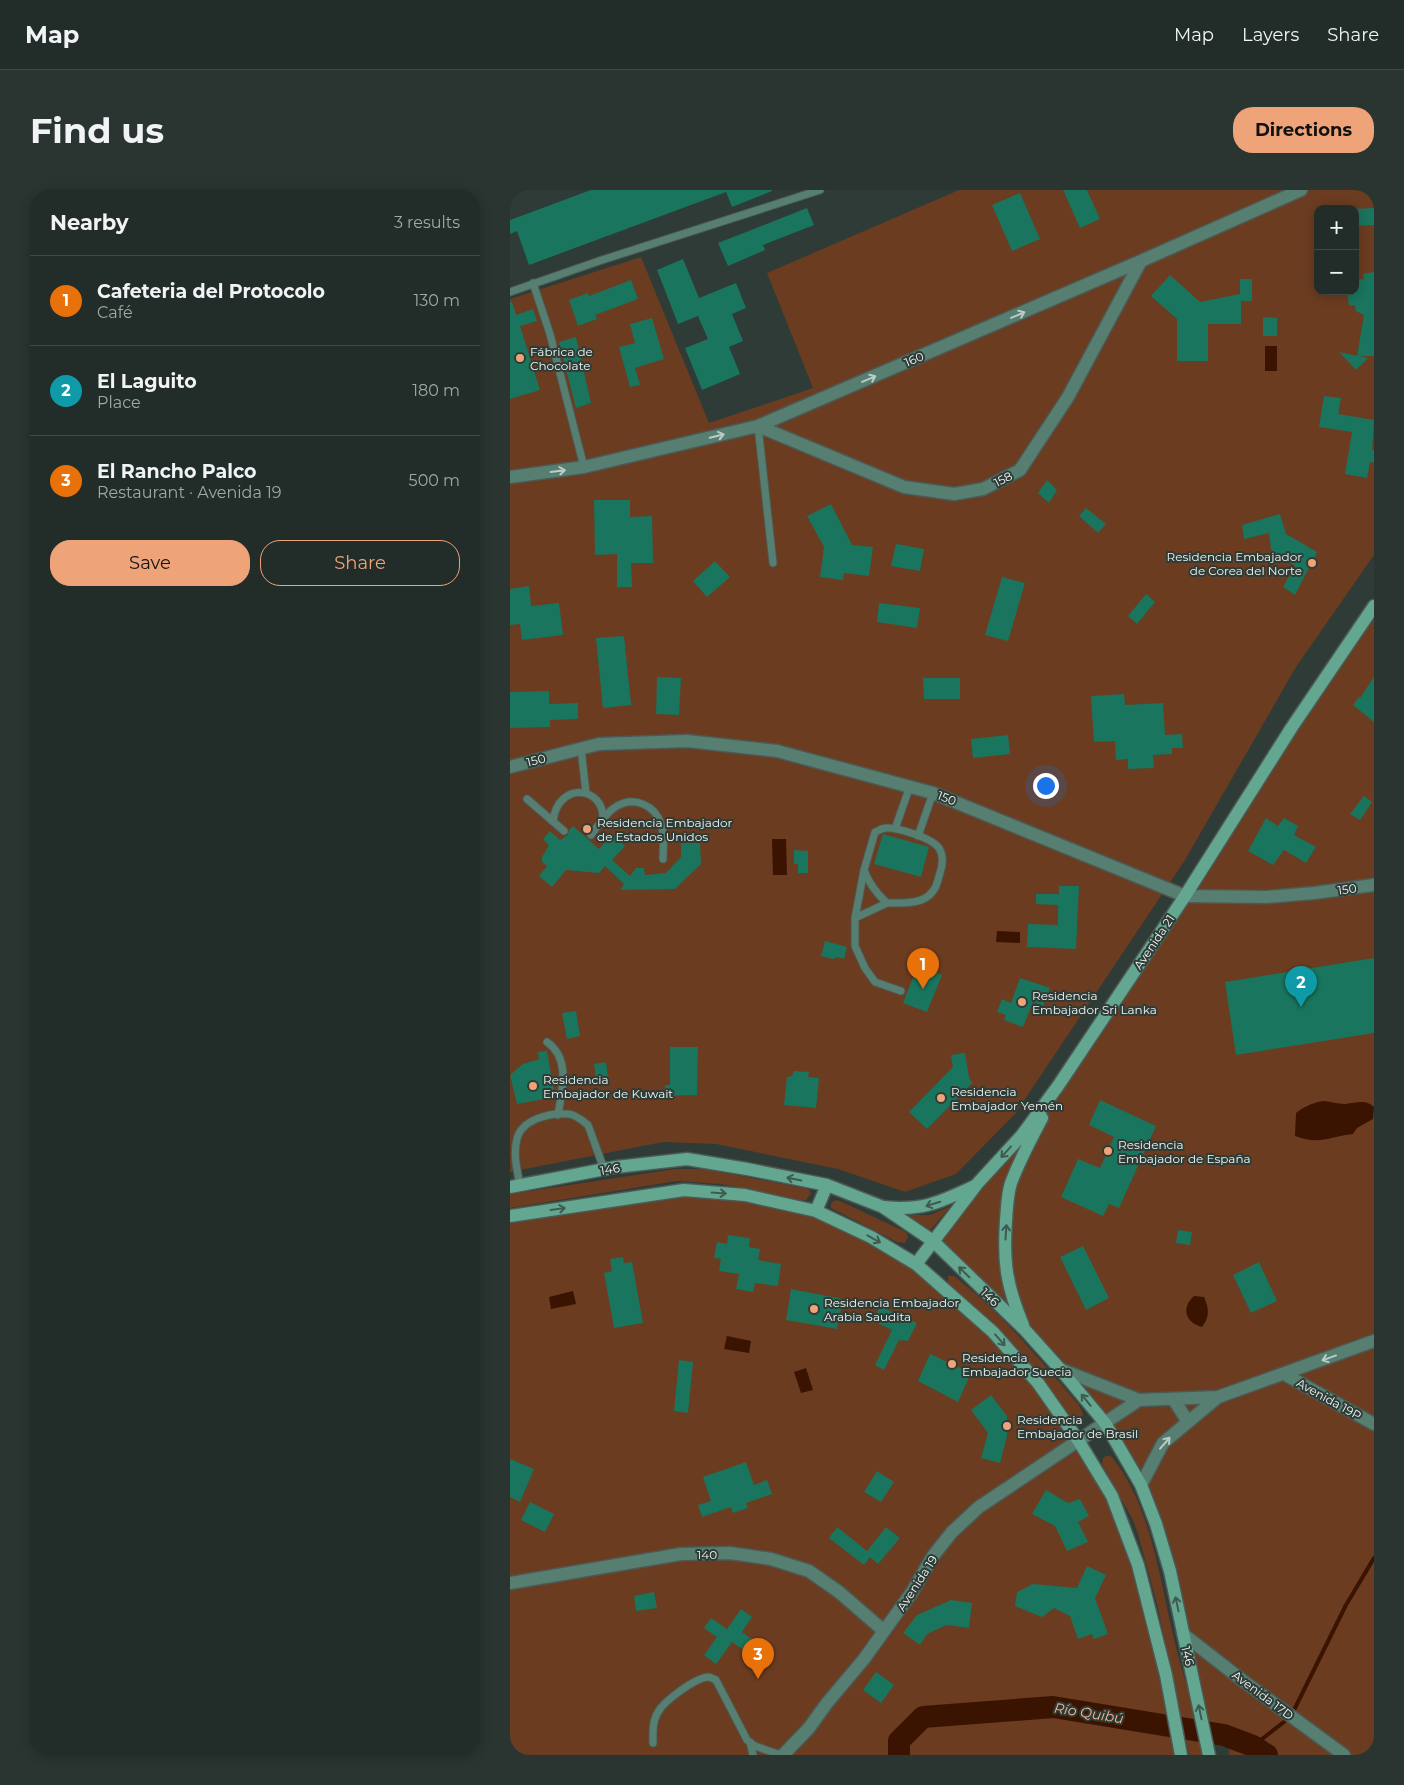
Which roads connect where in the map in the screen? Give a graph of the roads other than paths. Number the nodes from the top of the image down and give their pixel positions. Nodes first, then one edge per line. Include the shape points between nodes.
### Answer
1 (820, 190) edge
2 (1301, 190) edge
3 (1141, 261) junction
4 (533, 283) junction
5 (510, 292) edge
6 (758, 426) junction
7 (584, 467) junction
8 (510, 477) edge
9 (773, 563) dead end
10 (1374, 606) edge
11 (581, 748) junction
12 (510, 766) edge
13 (910, 786) junction
14 (586, 793) junction
15 (933, 793) junction
16 (527, 799) dead end
17 (603, 819) junction
18 (553, 821) junction
19 (895, 828) junction
20 (564, 831) dead end
21 (591, 835) dead end
22 (918, 836) junction
23 (663, 859) dead end
24 (864, 870) junction
25 (1374, 885) edge
26 (1185, 896) junction
27 (886, 903) junction
28 (855, 918) junction
29 (901, 991) dead end
30 (547, 1042) dead end
31 (1058, 1086) junction
32 (558, 1115) junction
33 (604, 1169) junction
34 (977, 1184) junction
35 (515, 1186) edge
36 (827, 1186) junction
37 (883, 1207) junction
38 (816, 1211) junction
39 (510, 1216) edge
40 (933, 1242) junction
41 (916, 1264) junction
42 (1024, 1330) junction
43 (1374, 1341) edge
44 (1060, 1369) junction
45 (1284, 1374) junction
46 (1218, 1397) junction
47 (1138, 1400) junction
48 (1174, 1400) junction
49 (1188, 1422) junction
50 (1105, 1423) junction
51 (1374, 1424) edge
52 (1078, 1440) junction
53 (1141, 1485) junction
54 (510, 1583) edge
55 (884, 1631) junction
56 (1183, 1634) junction
57 (750, 1742) junction
58 (653, 1743) dead end
59 (753, 1755) edge
60 (782, 1755) edge
61 (1181, 1755) edge
62 (1209, 1755) edge
63 (1344, 1755) edge

1 - 4 lane
2 - 3 street, 160
6 -> 3 street, 160
3 - 6 street, 158 via 1068,397 1020,470 982,489 954,494 904,487
4 - 5 lane
4 - 7 lane via 550,334
7 -> 6 street, 160
6 - 9 lane
8 -> 7 street, 160
10 - 26 main road, Avenida 21 via 1292,727
11 - 12 street, 150
11 - 13 street, 150 via 599,744 687,741 778,751
11 - 14 lane
13 - 15 street, 150
13 - 19 lane
14 - 17 lane via 600,803
14 - 18 lane via 577,792 562,799
15 - 22 lane
15 - 26 street, 150
16 - 18 lane
17 - 21 lane
17 - 23 lane via 625,802 644,804 652,809 662,826
18 - 20 lane
19 - 22 lane
19 - 24 lane via 875,832
22 - 27 lane via 934,842 942,856 943,864 933,892 914,902
24 - 27 lane via 876,893
24 - 28 lane
25 - 26 street, 150 via 1267,897
26 - 31 main road, Avenida 21
27 - 28 lane
28 - 29 lane via 856,946 865,968 875,982
30 - 32 lane via 553,1046 564,1069
31 -> 34 main road, Avenida 21 via 1022,1135
42 -> 31 main road via 1009,1287 1005,1247 1008,1204 1011,1184
32 - 33 lane via 570,1114 588,1125
32 - 35 lane via 526,1124 517,1137
33 - 35 main road, 146
36 -> 33 main road, 146 via 687,1159
34 -> 37 main road via 922,1208
34 - 40 main road, Avenida 21
36 - 37 main road, 146
36 - 38 main road
37 - 40 main road, 146
39 -> 38 main road, 146 via 684,1190 745,1195
38 -> 41 main road, 146 via 871,1237
40 - 41 main road, Avenida 21
42 -> 40 main road, 146
41 -> 52 main road, 146 via 993,1332 1038,1383
42 - 44 main road, 146
43 -> 45 street
44 - 47 street
50 -> 44 main road, 146
45 - 46 street
45 - 51 street, Avenida 19P
46 - 48 street
46 - 49 street
47 - 48 street
47 - 50 street
48 - 49 street
53 -> 49 street via 1163,1443
50 - 52 street, Avenida 19
50 - 53 main road, 146
52 - 55 street, Avenida 19 via 979,1507 952,1532
52 - 61 main road, 146 via 1112,1496 1138,1565 1166,1675
56 -> 53 main road, 146 via 1170,1571
54 - 55 street, 140 via 681,1554 730,1554 771,1559 809,1571
55 - 60 street, Avenida 19 via 809,1728
62 -> 56 main road, 146
56 - 63 street, Avenida 17D
57 - 58 lane via 716,1680 709,1677 696,1681 658,1711
57 - 59 lane
57 - 60 lane

